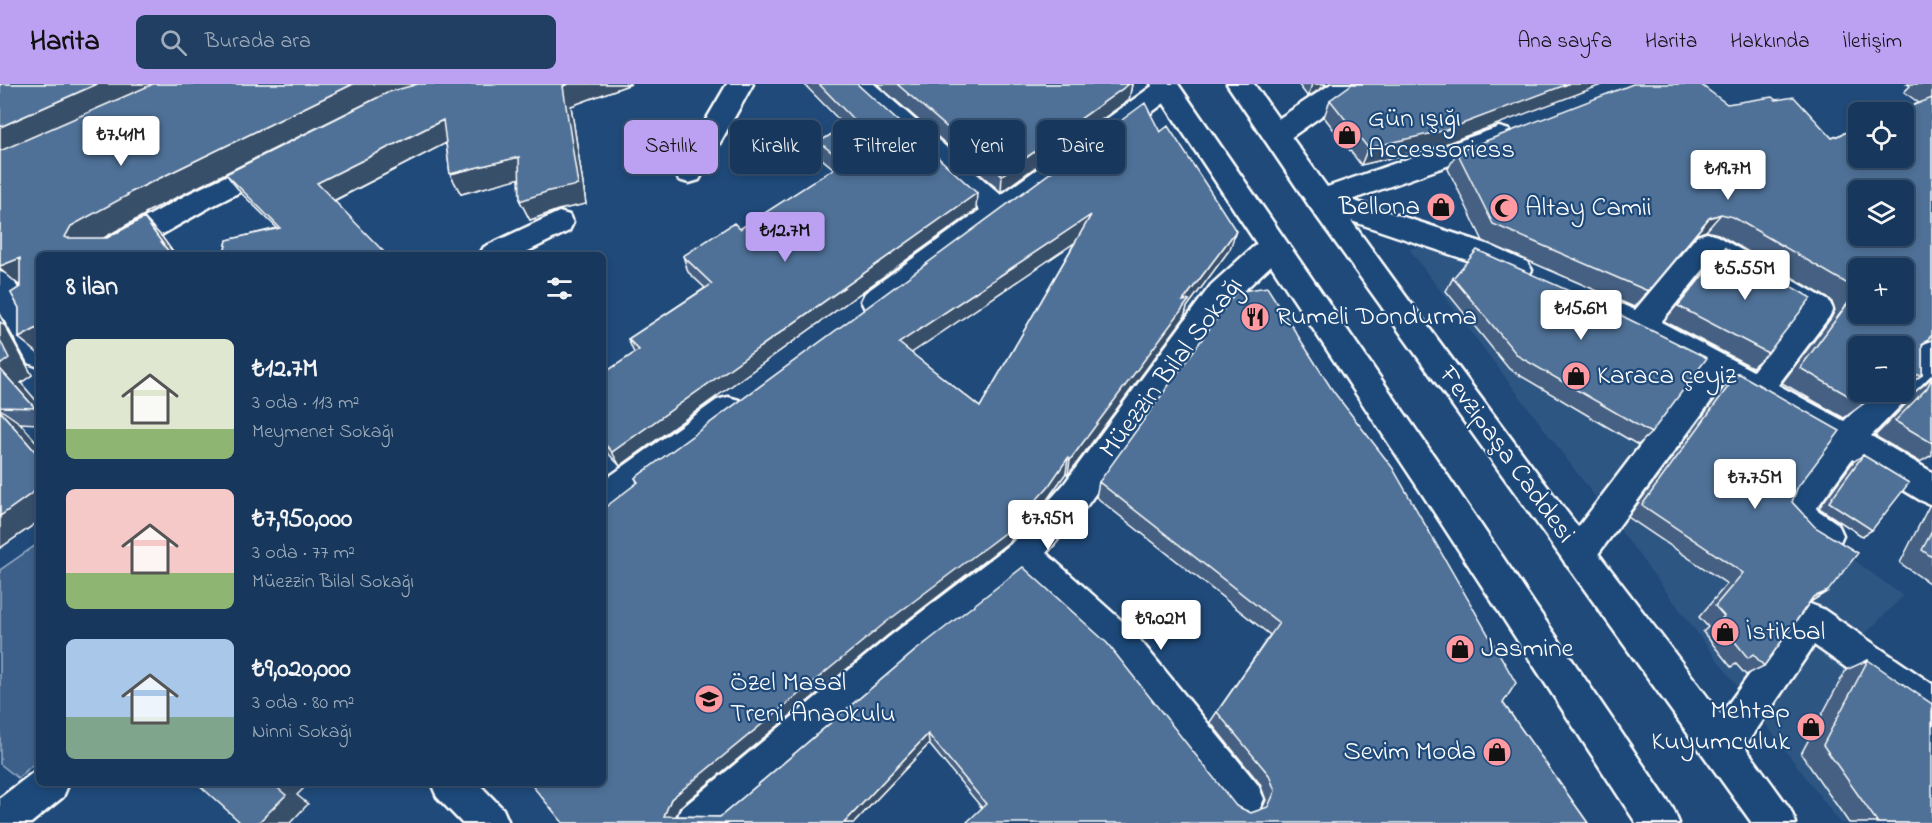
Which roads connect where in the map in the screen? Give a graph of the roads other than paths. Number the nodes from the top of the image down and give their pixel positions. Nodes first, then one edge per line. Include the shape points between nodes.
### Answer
1 (740, 84) edge
2 (858, 84) edge
3 (1240, 84) edge
4 (1349, 84) edge
5 (1165, 86) edge
6 (718, 122) edge
7 (1519, 130) edge
8 (1276, 134) junction
9 (295, 152) edge
10 (1320, 200) junction
11 (999, 210) junction
12 (559, 223) dead end
13 (1273, 246) junction
14 (107, 252) edge
15 (500, 252) edge
16 (1543, 281) edge
17 (36, 291) edge
18 (1575, 296) edge
19 (4, 301) edge
20 (850, 321) edge
21 (1641, 325) junction
22 (36, 349) edge
23 (1932, 354) edge
24 (1718, 367) junction
25 (1914, 372) edge
26 (1758, 387) junction
27 (748, 397) edge
28 (1884, 402) edge
29 (1848, 438) junction
30 (607, 490) edge
31 (1932, 490) edge
32 (1851, 551) edge
33 (1578, 554) junction
34 (1023, 555) junction
35 (1932, 706) edge
36 (1722, 746) junction
37 (45, 786) edge
38 (454, 786) edge
39 (1244, 799) dead end
40 (0, 823) edge
41 (489, 823) edge
42 (694, 823) edge
43 (1659, 823) edge
44 (1776, 823) edge

1 - 6 street
2 - 11 street
3 - 8 street, Fevzipaşa Caddesi
4 - 8 street
5 - 11 street
5 - 13 street
7 - 10 street
8 - 10 street, Fevzipaşa Caddesi
9 - 14 street
10 - 16 street via 1477,252
10 - 33 street, Fevzipaşa Caddesi
11 - 20 street
12 - 15 street
13 - 34 street, Müezzin Bilal Sokağı via 1222,293 1076,494
13 - 43 street
17 - 19 street
18 - 21 street
19 - 22 street
21 - 24 street
21 - 26 street via 1707,244 1818,309
23 - 25 street
24 - 26 street
24 - 33 street
26 - 29 street
27 - 30 street
28 - 29 street
29 - 31 street
29 - 32 street via 1794,513
33 - 36 street, Fevzipaşa Caddesi
34 - 39 street via 1118,641
34 - 42 street, Müezzin Bilal Sokağı via 902,649
35 - 36 street via 1810,621
36 - 44 street, Fevzipaşa Caddesi
37 - 40 street
38 - 41 street

